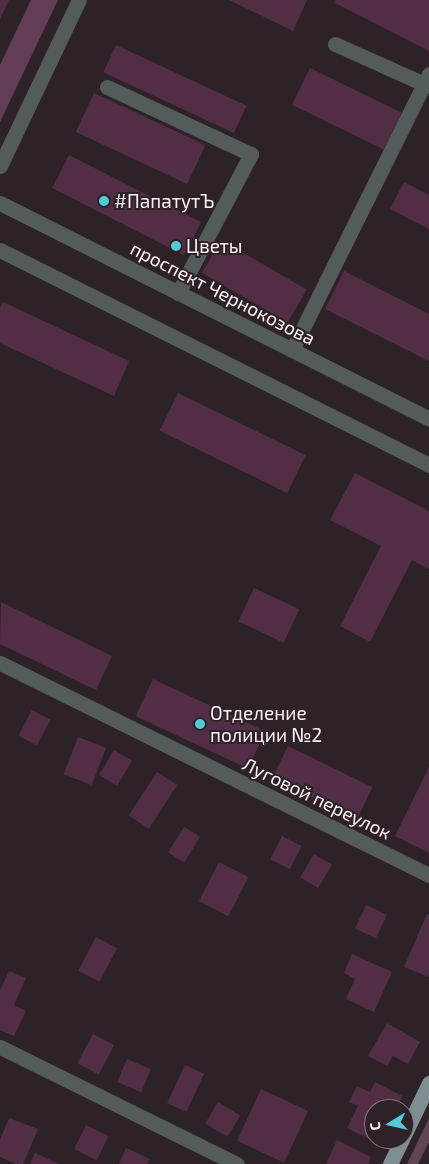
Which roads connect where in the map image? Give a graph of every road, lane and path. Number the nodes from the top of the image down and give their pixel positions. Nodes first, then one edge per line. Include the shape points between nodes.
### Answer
1 (79, 0) edge
2 (335, 44) dead end
3 (426, 78) edge
4 (106, 87) dead end
5 (0, 166) edge
6 (0, 203) edge
7 (0, 250) edge
8 (178, 293) junction
9 (292, 350) junction
10 (429, 419) edge
11 (429, 464) edge
12 (0, 663) edge
13 (429, 875) edge
14 (0, 1047) edge
15 (429, 1083) edge
16 (414, 1114) edge
17 (397, 1149) edge
18 (237, 1164) edge
19 (390, 1164) edge

1 - 5 street
2 - 3 street
3 - 9 street
4 - 8 street via 251,154
6 - 8 street, проспект Чернокозова
7 - 11 street
8 - 9 street, проспект Чернокозова
9 - 10 street, проспект Чернокозова
12 - 13 street, Луговой переулок
14 - 18 street
15 - 16 main road
17 - 19 main road

